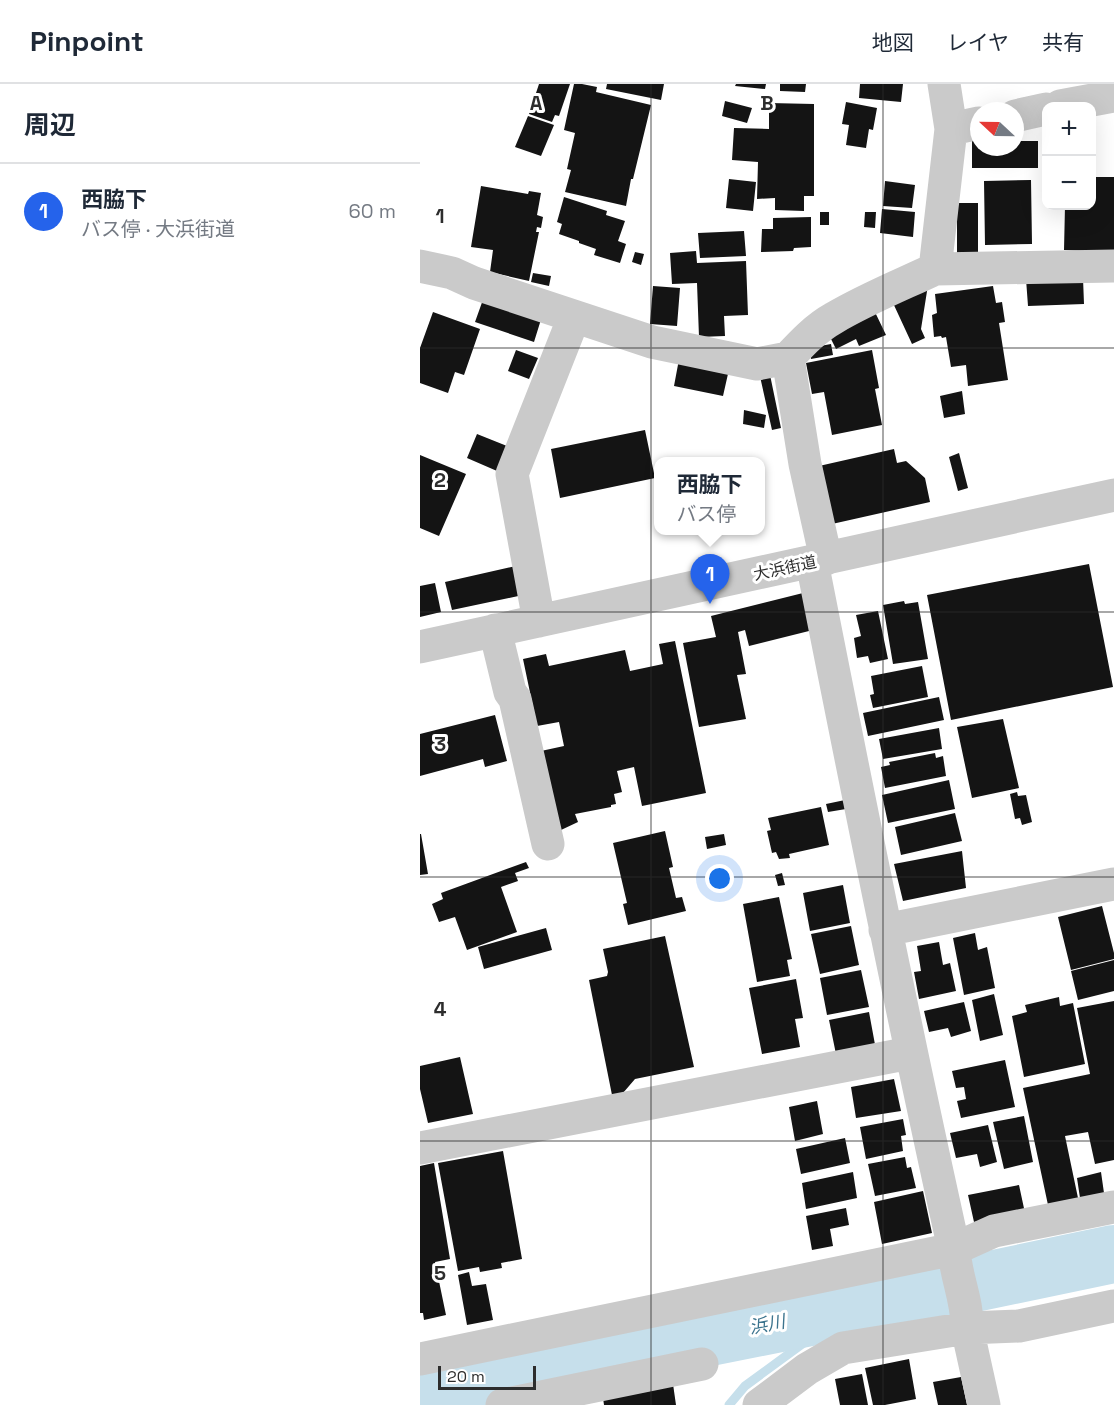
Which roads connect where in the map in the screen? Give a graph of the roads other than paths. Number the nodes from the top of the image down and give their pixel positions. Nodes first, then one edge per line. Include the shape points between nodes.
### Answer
1 (944, 84) edge
2 (1114, 96) edge
3 (1082, 102) edge
4 (1042, 110) edge
5 (1024, 114) edge
6 (965, 126) edge
7 (420, 266) edge
8 (1114, 266) edge
9 (935, 269) junction
10 (574, 317) junction
11 (788, 358) junction
12 (1114, 495) edge
13 (819, 560) junction
14 (539, 621) junction
15 (495, 630) junction
16 (420, 647) edge
17 (548, 844) dead end
18 (1114, 884) edge
19 (885, 930) junction
20 (910, 1053) junction
21 (420, 1148) edge
22 (1114, 1207) edge
23 (954, 1254) junction
24 (1114, 1306) edge
25 (967, 1322) junction
26 (420, 1359) edge
27 (702, 1364) dead end
28 (502, 1405) edge
29 (759, 1405) edge
30 (984, 1405) edge

1 - 6 street
2 - 3 street
4 - 5 street
6 - 9 street
7 - 10 street via 452,273
8 - 9 street
9 - 11 street via 832,319
10 - 11 street via 652,342 757,364
10 - 14 street via 512,474
11 - 13 street
12 - 13 street, 大浜街道
13 - 14 street, 大浜街道
13 - 19 street
14 - 15 street, 大浜街道
15 - 16 street, 大浜街道
15 - 17 street
18 - 19 street
19 - 20 street
20 - 21 street
20 - 23 street
22 - 23 street via 994,1231
23 - 25 street
23 - 26 street
24 - 25 street via 1019,1326
25 - 29 street via 843,1348
25 - 30 street
27 - 28 street

